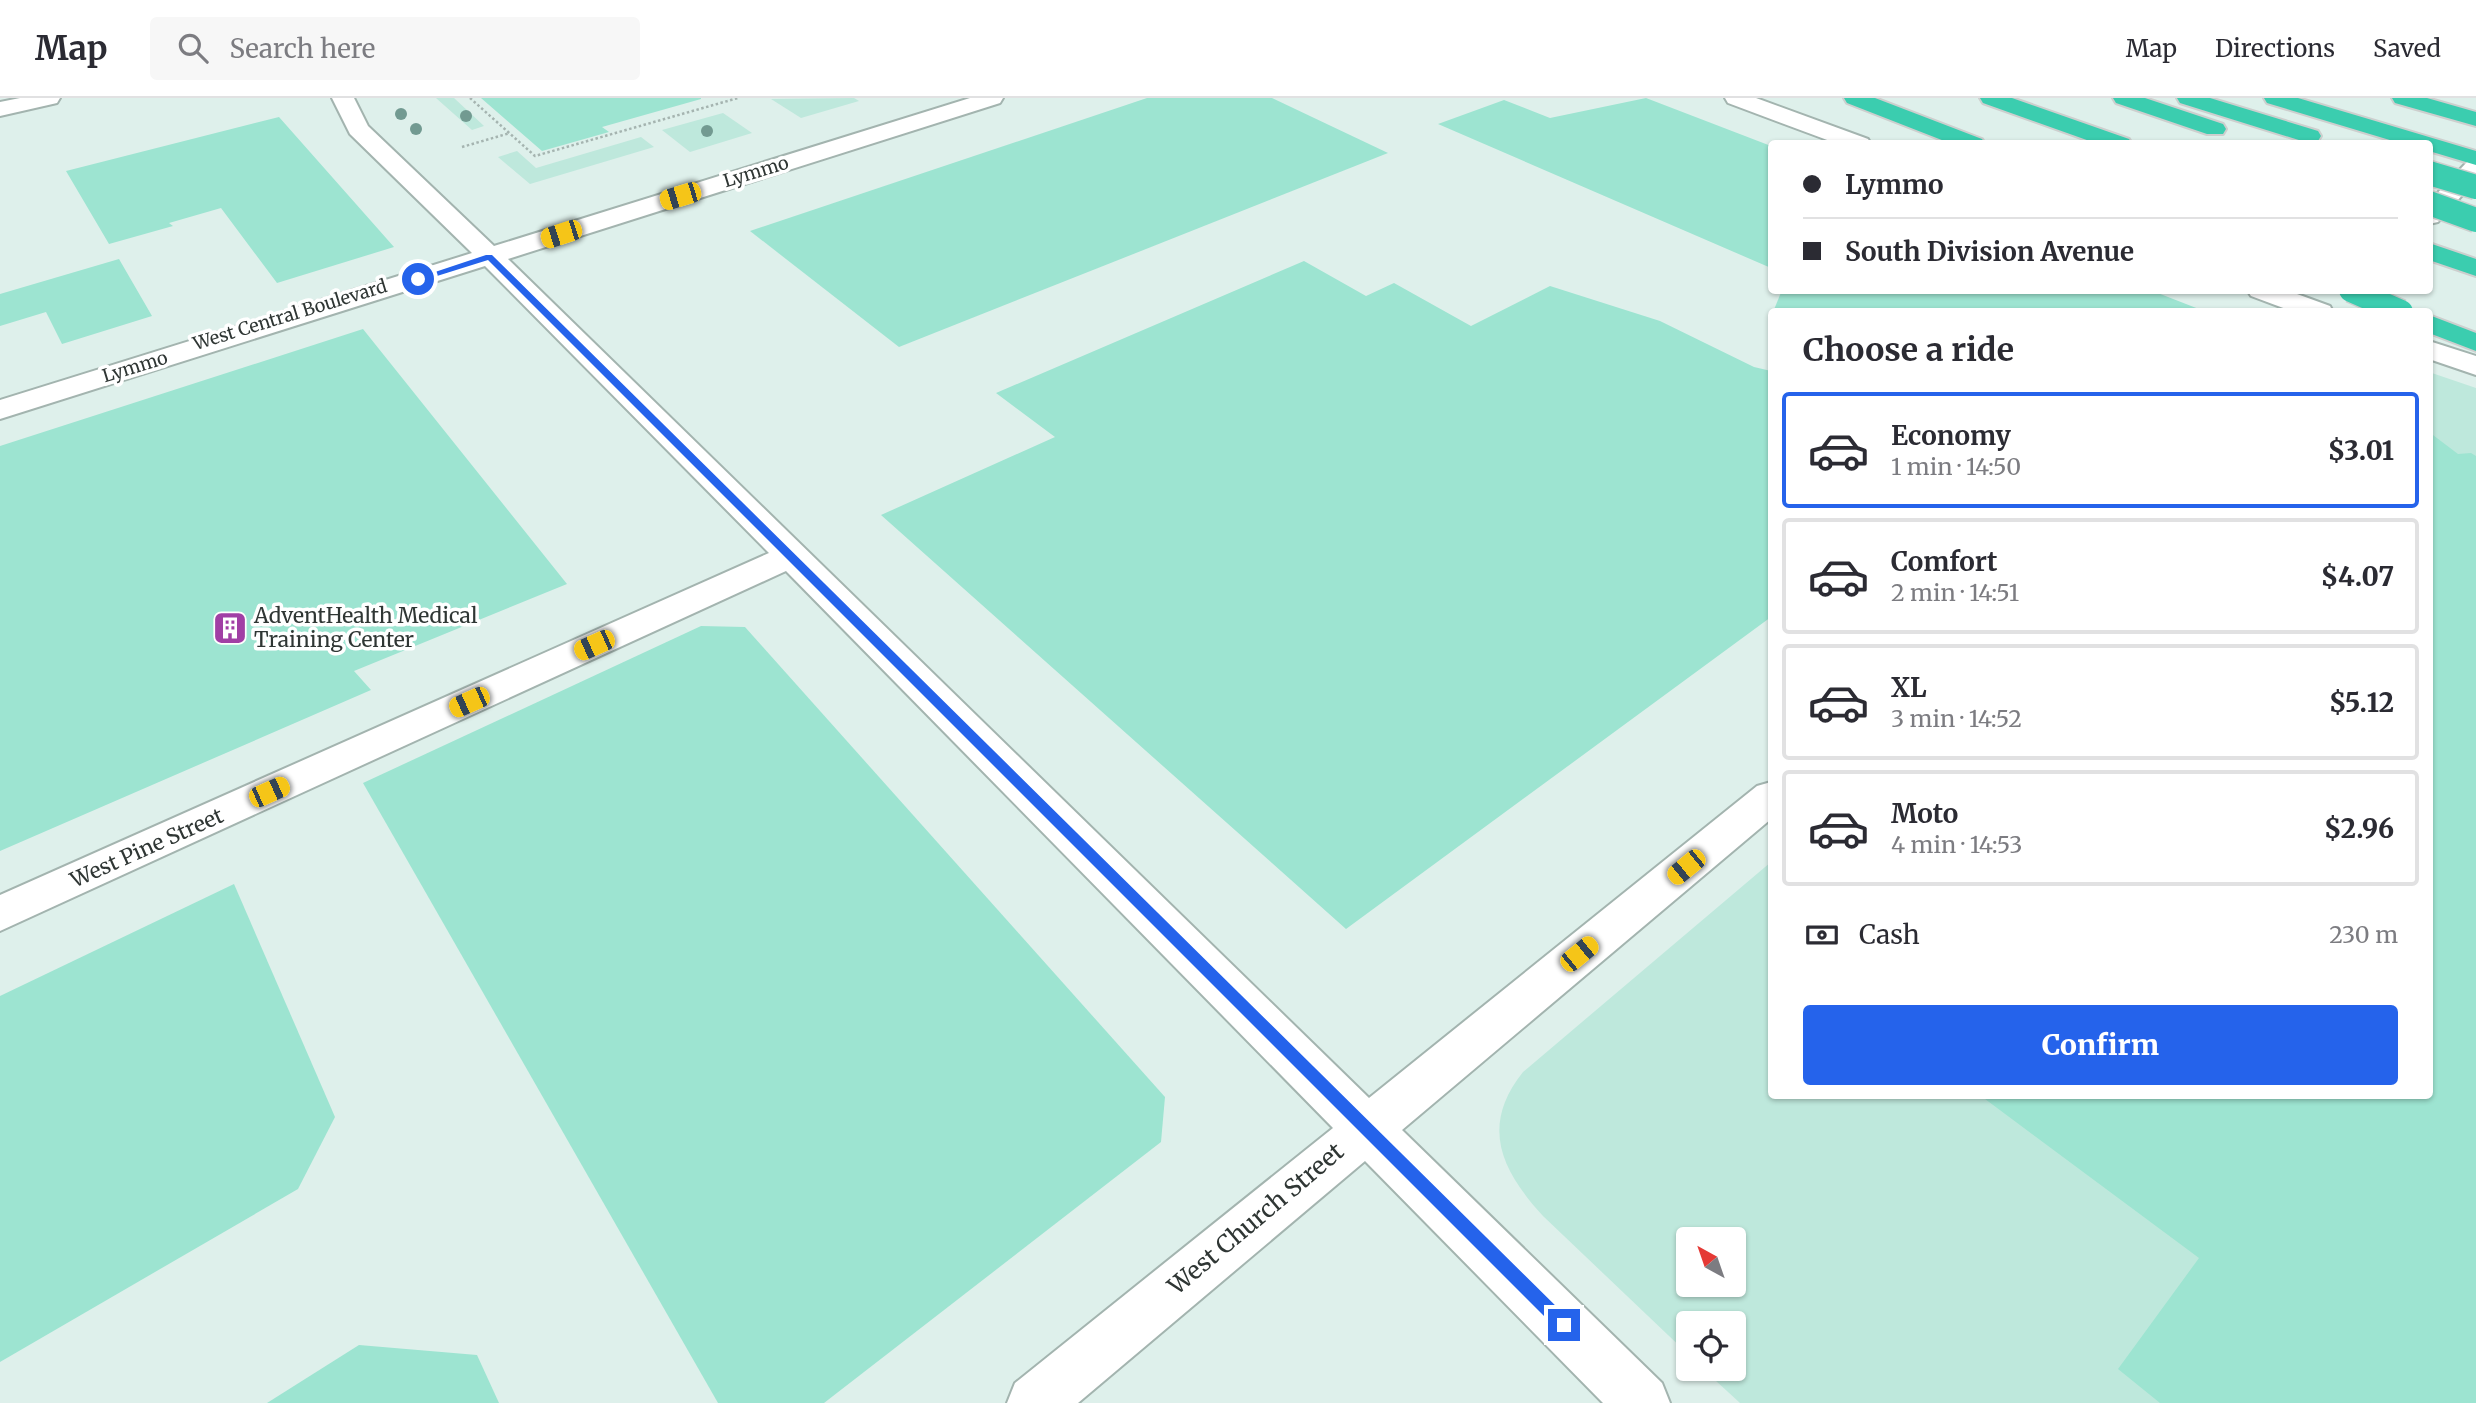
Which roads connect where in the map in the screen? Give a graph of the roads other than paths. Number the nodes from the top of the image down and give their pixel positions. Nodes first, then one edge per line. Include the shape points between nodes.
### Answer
1 (49, 98) edge
2 (343, 98) edge
3 (980, 98) edge
4 (992, 98) edge
5 (1736, 98) edge
6 (1855, 98) edge
7 (1991, 98) edge
8 (2124, 98) edge
9 (2188, 98) edge
10 (2275, 98) edge
11 (2403, 98) edge
12 (0, 109) edge
13 (2476, 119) edge
14 (2231, 135) dead end
15 (1849, 140) edge
16 (1964, 140) edge
17 (2110, 140) edge
18 (2322, 140) edge
19 (2416, 140) edge
20 (2433, 145) edge
21 (2476, 158) edge
22 (2476, 166) edge
23 (2433, 174) edge
24 (2476, 187) edge
25 (2433, 204) edge
26 (2433, 213) edge
27 (2476, 220) edge
28 (2433, 252) edge
29 (487, 255) junction
30 (2476, 268) edge
31 (2271, 294) edge
32 (2356, 294) edge
33 (2360, 294) edge
34 (2309, 308) edge
35 (2343, 308) edge
36 (2392, 308) edge
37 (2433, 325) edge
38 (2476, 343) edge
39 (2433, 350) edge
40 (2476, 366) edge
41 (0, 407) edge
42 (791, 556) junction
43 (1768, 799) edge
44 (0, 915) edge
45 (1366, 1128) junction
46 (1035, 1403) edge
47 (1642, 1403) edge

1 - 12 street
2 - 29 street via 358,129
3 - 29 street, West Central Boulevard
4 - 29 street, Lymmo
5 - 15 street
6 - 16 highway
7 - 17 highway
8 - 14 highway
9 - 18 highway
10 - 19 highway
11 - 13 highway
20 - 21 highway
22 - 26 street
23 - 24 highway, bridge
25 - 27 highway, bridge
28 - 30 highway
29 - 41 street, West Central Boulevard
29 - 42 street
31 - 34 street
32 - 35 street
33 - 36 highway, bridge
37 - 38 highway
39 - 40 street
42 - 44 street, West Pine Street
42 - 45 street
43 - 45 street, West Church Street
45 - 46 street, West Church Street
45 - 47 street

